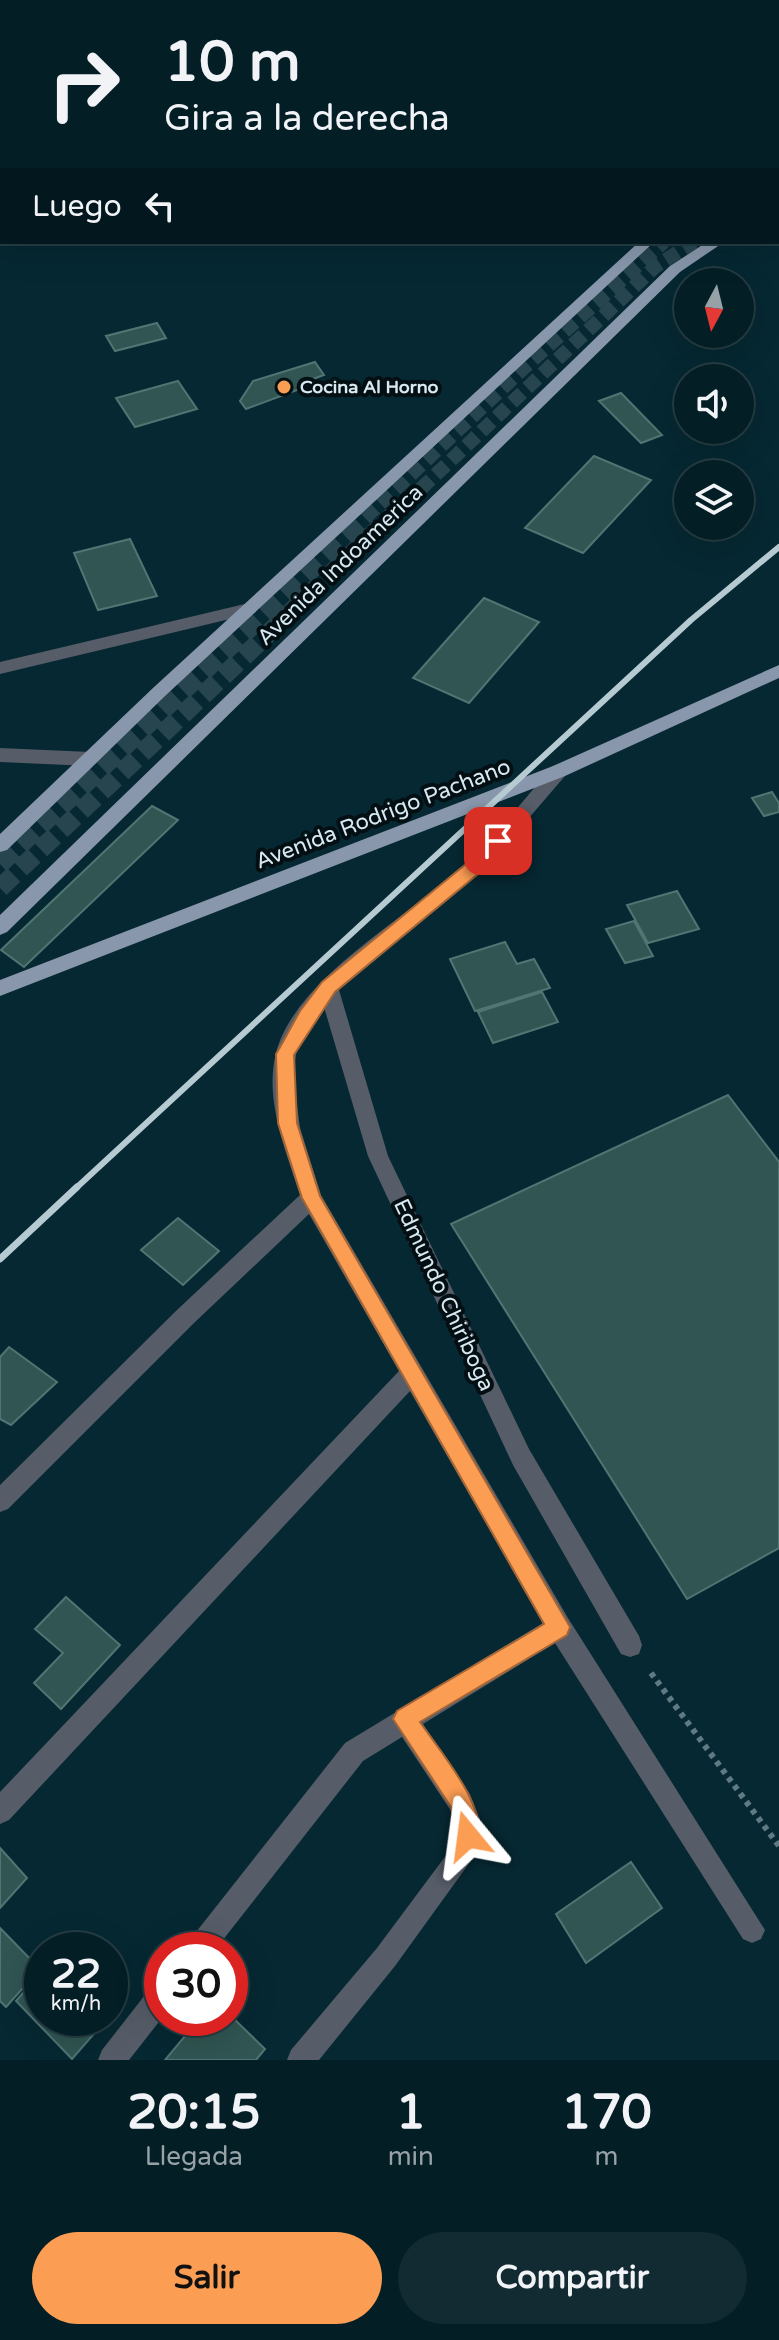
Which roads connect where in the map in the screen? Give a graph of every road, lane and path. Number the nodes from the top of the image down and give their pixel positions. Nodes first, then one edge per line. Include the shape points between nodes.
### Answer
1 (645, 244) edge
2 (714, 244) edge
3 (249, 609) junction
4 (0, 668) edge
5 (779, 671) edge
6 (0, 755) edge
7 (90, 759) junction
8 (559, 771) junction
9 (0, 845) edge
10 (0, 927) edge
11 (328, 987) junction
12 (0, 988) edge
13 (311, 1198) junction
14 (412, 1373) junction
15 (0, 1501) edge
16 (559, 1627) junction
17 (630, 1645) joint
18 (405, 1719) junction
19 (0, 1811) edge
20 (779, 1846) edge
21 (752, 1930) dead end
22 (212, 1932) edge
23 (144, 2019) edge
24 (112, 2060) edge
25 (301, 2060) edge

1 - 3 main road, Avenida Indoamerica
2 - 10 main road, Avenida Indoamerica via 675,269
3 - 4 street
3 - 7 main road, Avenida Indoamerica
5 - 8 main road, Avenida Rodrigo Pachano
6 - 7 street
7 - 9 main road, Avenida Indoamerica
8 - 11 street via 478,864
8 - 12 main road, Avenida Rodrigo Pachano
11 - 13 street via 285,1054 287,1123
11 - 17 street, Edmundo Chiriboga via 378,1156 521,1457
13 - 14 street
13 - 15 street
14 - 16 street
14 - 19 street
16 - 18 street
16 - 21 street
17 - 20 path
18 - 22 street via 354,1752
18 - 25 street via 461,1803 468,1822 465,1851
23 - 24 street

